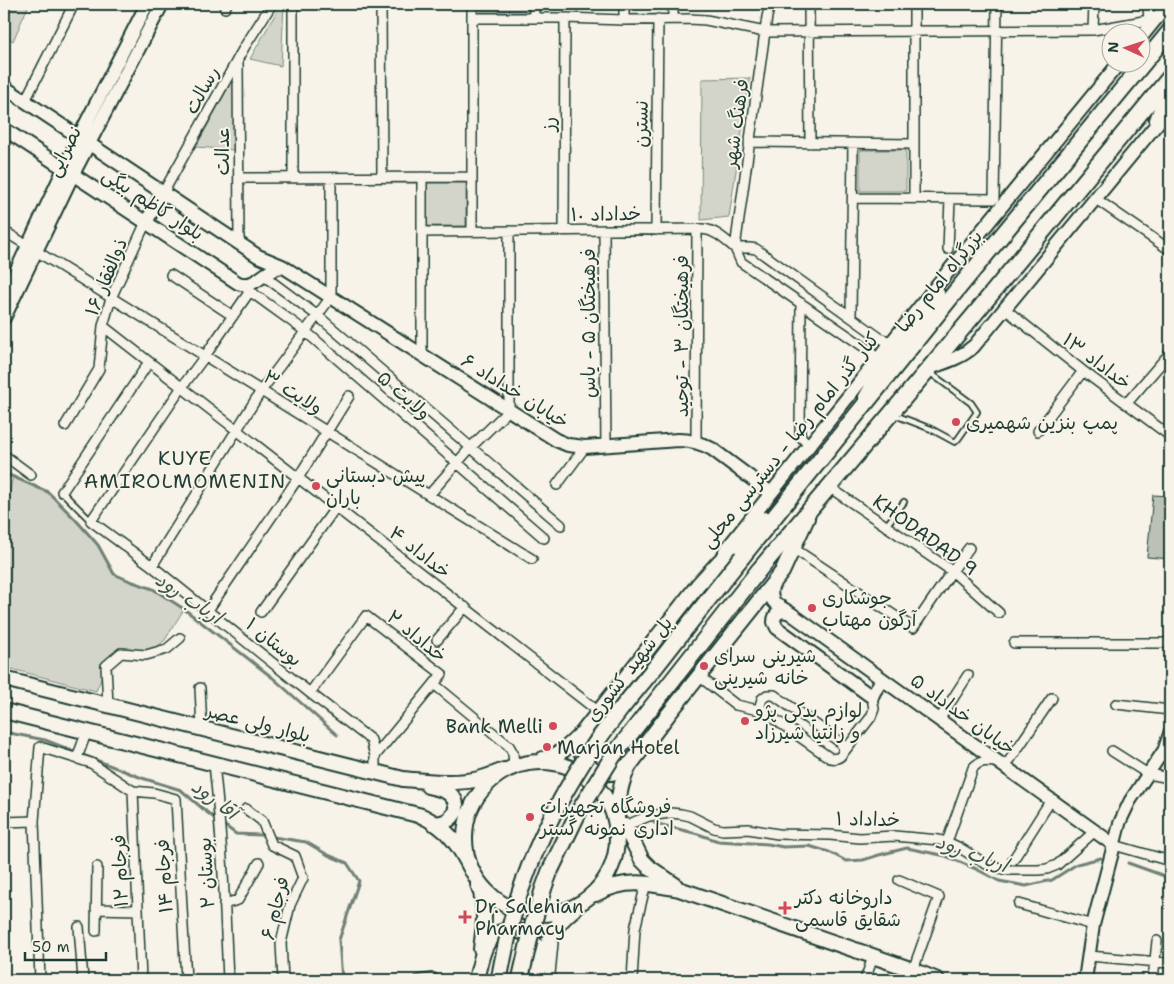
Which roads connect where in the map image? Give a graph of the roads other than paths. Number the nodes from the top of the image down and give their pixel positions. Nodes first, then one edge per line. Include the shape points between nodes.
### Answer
1 (74, 4) edge
2 (147, 4) edge
3 (162, 4) edge
4 (272, 4) edge
5 (293, 4) edge
6 (381, 4) edge
7 (472, 4) edge
8 (534, 4) edge
9 (624, 4) edge
10 (673, 4) edge
11 (770, 4) edge
12 (810, 4) edge
13 (914, 4) edge
14 (997, 4) edge
15 (1094, 4) edge
16 (1148, 4) edge
17 (1168, 4) edge
18 (472, 18) junction
19 (534, 18) junction
20 (565, 18) junction
21 (658, 18) junction
22 (674, 19) junction
23 (624, 20) junction
24 (1146, 22) edge
25 (1151, 22) edge
26 (1102, 29) edge
27 (1093, 30) junction
28 (914, 31) junction
29 (997, 31) junction
30 (1170, 31) edge
31 (765, 32) junction
32 (810, 32) junction
33 (238, 58) junction
34 (1112, 72) edge
35 (1170, 77) edge
36 (1170, 82) edge
37 (4, 87) edge
38 (25, 101) junction
39 (1170, 108) edge
40 (4, 129) edge
41 (1151, 131) junction
42 (84, 141) junction
43 (750, 142) junction
44 (810, 143) junction
45 (853, 143) junction
46 (914, 144) junction
47 (69, 171) junction
48 (382, 177) junction
49 (422, 177) junction
50 (472, 177) junction
51 (239, 178) junction
52 (293, 178) junction
53 (331, 178) junction
54 (163, 193) junction
55 (853, 198) junction
56 (914, 198) junction
57 (950, 199) junction
58 (1096, 199) junction
59 (146, 222) junction
60 (697, 229) junction
61 (564, 230) junction
62 (604, 230) junction
63 (656, 230) junction
64 (4, 231) edge
65 (472, 231) junction
66 (509, 231) junction
67 (422, 232) junction
68 (239, 244) junction
69 (735, 248) junction
70 (32, 249) junction
71 (948, 249) dead end
72 (1170, 250) edge
73 (255, 254) junction
74 (283, 266) junction
75 (948, 272) junction
76 (171, 275) dead end
77 (264, 276) junction
78 (238, 283) junction
79 (250, 291) junction
80 (4, 297) edge
81 (331, 297) junction
82 (111, 298) junction
83 (801, 303) junction
84 (1004, 309) junction
85 (233, 316) junction
86 (318, 316) junction
87 (4, 318) edge
88 (851, 318) junction
89 (103, 326) junction
90 (305, 331) junction
91 (893, 340) junction
92 (1170, 353) edge
93 (422, 355) junction
94 (205, 356) junction
95 (149, 362) junction
96 (875, 364) junction
97 (928, 369) junction
98 (1083, 371) junction
99 (182, 387) junction
100 (261, 391) junction
101 (349, 396) dead end
102 (1126, 404) junction
103 (509, 410) junction
104 (891, 414) junction
105 (65, 426) dead end
106 (848, 426) junction
107 (236, 430) junction
108 (326, 432) junction
109 (1038, 432) dead end
110 (1170, 436) edge
111 (696, 442) junction
112 (809, 445) junction
113 (606, 446) junction
114 (471, 447) junction
115 (585, 448) junction
116 (4, 455) edge
117 (457, 462) junction
118 (32, 475) dead end
119 (298, 478) junction
120 (558, 485) dead end
121 (829, 487) junction
122 (62, 492) joint
123 (771, 493) junction
124 (794, 493) junction
125 (429, 495) junction
126 (904, 502) dead end
127 (336, 507) junction
128 (811, 508) junction
129 (92, 521) junction
130 (561, 525) dead end
131 (886, 526) junction
132 (544, 538) dead end
133 (793, 548) junction
134 (969, 548) dead end
135 (742, 557) joint
136 (532, 559) dead end
137 (152, 566) junction
138 (952, 571) junction
139 (772, 584) junction
140 (698, 585) junction
141 (465, 607) junction
142 (208, 610) junction
143 (261, 612) dead end
144 (790, 613) junction
145 (999, 613) dead end
146 (180, 638) dead end
147 (437, 640) dead end
148 (1014, 643) dead end
149 (1170, 644) edge
150 (968, 675) dead end
151 (699, 676) junction
152 (4, 679) edge
153 (882, 680) junction
154 (434, 684) junction
155 (200, 688) dead end
156 (310, 693) junction
157 (872, 697) junction
158 (1052, 698) dead end
159 (1116, 704) dead end
160 (108, 705) junction
161 (1170, 710) edge
162 (4, 711) edge
163 (600, 712) junction
164 (763, 712) junction
165 (939, 720) junction
166 (202, 728) junction
167 (87, 732) junction
168 (583, 732) junction
169 (1170, 732) edge
170 (1112, 751) dead end
171 (78, 754) junction
172 (375, 756) junction
173 (842, 756) junction
174 (634, 760) junction
175 (532, 762) junction
176 (214, 764) junction
177 (1002, 765) junction
178 (509, 768) junction
179 (374, 772) junction
180 (1148, 774) junction
181 (1170, 778) edge
182 (403, 779) junction
183 (133, 791) junction
184 (1051, 800) junction
185 (246, 809) dead end
186 (34, 821) junction
187 (4, 822) edge
188 (433, 823) junction
189 (619, 827) junction
190 (1095, 832) junction
191 (947, 842) junction
192 (1114, 845) junction
193 (1013, 860) dead end
194 (1170, 861) edge
195 (259, 863) dead end
196 (97, 867) dead end
197 (474, 874) junction
198 (899, 880) dead end
199 (646, 883) junction
200 (679, 889) junction
201 (585, 900) junction
202 (224, 904) junction
203 (1019, 904) dead end
204 (96, 910) junction
205 (138, 910) junction
206 (1093, 925) junction
207 (79, 927) dead end
208 (555, 927) junction
209 (96, 931) dead end
210 (1157, 941) dead end
211 (1089, 956) junction
212 (873, 957) junction
213 (1154, 962) junction
214 (1170, 963) edge
215 (912, 970) junction
216 (433, 978) dead end
217 (477, 978) edge
218 (40, 980) edge
219 (83, 980) edge
220 (141, 980) edge
221 (186, 980) edge
222 (228, 980) edge
223 (283, 980) edge
224 (419, 980) edge
225 (499, 980) edge
226 (520, 980) edge
227 (539, 980) edge
228 (552, 980) edge
229 (632, 980) edge
230 (865, 980) edge
231 (937, 980) edge
232 (1085, 980) edge
233 (1153, 980) edge

1 - 38 street
2 - 42 main road
3 - 42 main road, نصرایی
4 - 33 street, رسالت
5 - 52 street
6 - 48 street
7 - 18 street
8 - 19 street
9 - 23 street
10 - 22 street
11 - 31 street, فرهنگ شهر
12 - 32 street
13 - 28 street
14 - 29 street
15 - 27 street
16 - 24 street
17 - 25 main road
18 - 19 street
18 - 50 street
19 - 20 street
20 - 23 street
20 - 61 street, رز
21 - 22 street
21 - 23 street
21 - 63 street, نسترن
22 - 31 street via 706,20
26 - 27 street
27 - 29 street
28 - 29 street
28 - 32 street
28 - 46 street
29 - 57 street via 994,199
30 - 106 highway, بزرگراه امام رضا
31 - 32 street
31 - 43 street, فرهنگ شهر
32 - 44 street
33 - 51 street, عدالت
33 - 54 street, رسالت
34 - 75 main road, کنار گذر امام رضا - دسترسی محلی
35 - 97 highway
36 - 41 main road
37 - 38 main road, بلوار کاظم بیگی
38 - 42 main road, بلوار کاظم بیگی
39 - 41 main road
40 - 47 main road, بلوار کاظم بیگی
41 - 58 main road
42 - 47 main road, نصرایی
42 - 54 main road, بلوار کاظم بیگی
43 - 44 street
43 - 69 street, فرهنگ شهر
44 - 45 street
45 - 46 street
45 - 55 street
46 - 56 street
47 - 59 main road, بلوار کاظم بیگی
47 - 70 main road, نصرایی
48 - 49 street
48 - 53 street
49 - 50 street
49 - 67 street
50 - 65 street
51 - 52 street
51 - 68 street, عدالت
52 - 53 street
53 - 81 street
54 - 59 main road
54 - 68 main road, بلوار کاظم بیگی
55 - 56 street
55 - 88 street
56 - 57 street
57 - 71 street
58 - 72 street
58 - 84 main road
59 - 78 main road, بلوار کاظم بیگی
59 - 82 street, ذوالفقار ۱۶
60 - 63 street, خداداد ۱۰
60 - 69 street, خداداد ۱۰ via 712,230
60 - 111 street, فرهیختگان ۳ - توحید
61 - 62 street, خداداد ۱۰
61 - 66 street, خداداد ۱۰
62 - 63 street, خداداد ۱۰
62 - 113 street, فرهیختگان ۵ - یاس
64 - 70 street, ولایت ۳
65 - 66 street, خداداد ۱۰
65 - 67 street, خداداد ۱۰
66 - 103 street
67 - 93 street
68 - 73 main road, بلوار کاظم بیگی
69 - 83 street, خداداد ۱۰ via 741,262
69 - 88 street via 756,249
70 - 80 main road
70 - 82 street, ولایت ۳
70 - 87 main road, نصرایی
73 - 74 main road, بلوار کاظم بیگی
73 - 77 main road
74 - 77 main road
74 - 81 main road, خیابان خداداد ۶
75 - 91 main road, کنار گذر امام رضا - دسترسی محلی
75 - 106 main road via 933,304 878,375
76 - 85 street
77 - 78 main road via 251,284
77 - 86 street, ولایت ۵
78 - 79 street, ولایت ۵
79 - 85 street
79 - 90 street, ولایت ۵
81 - 86 street
81 - 93 main road, خیابان خداداد ۶
82 - 89 street, ذوالفقار ۱۶
82 - 94 street, ولایت ۳
83 - 96 street, خداداد ۱۰ via 870,351
83 - 112 street via 800,433
84 - 97 main road via 970,350
84 - 98 street, خداداد ۱۳
85 - 94 street
86 - 90 street
86 - 114 street, ولایت ۵
88 - 91 street via 883,340
89 - 95 street, خداداد ۴
89 - 105 street, ذوالفقار ۱۶ via 98,369
90 - 100 street
90 - 117 street, ولایت ۵
91 - 96 main road, کنار گذر امام رضا - دسترسی محلی
92 - 102 street
93 - 103 main road, خیابان خداداد ۶
94 - 99 street
94 - 100 street, ولایت ۳
95 - 99 street, خداداد ۴
95 - 122 street
96 - 112 main road, کنار گذر امام رضا - دسترسی محلی
97 - 104 highway
97 - 104 lane via 971,403 977,412 958,439 955,442
98 - 102 street, خداداد ۱۳
98 - 109 street
99 - 107 street, خداداد ۴
99 - 129 street
100 - 107 street
100 - 108 street, ولایت ۳
101 - 108 street
102 - 110 street, خداداد ۱۳
103 - 114 street
103 - 115 main road, خیابان خداداد ۶ via 562,443
104 - 121 highway
106 - 124 highway, بزرگراه امام رضا
107 - 119 street, خداداد ۴
107 - 137 street
108 - 119 street
108 - 125 street, ولایت ۳
111 - 113 main road, خیابان خداداد ۶ via 678,440
111 - 123 main road, خیابان خداداد ۶ via 712,449
112 - 123 main road, کنار گذر امام رضا - دسترسی محلی
113 - 115 main road, خیابان خداداد ۶
114 - 117 street
114 - 130 street, ولایت ۵
115 - 120 street
116 - 118 street
117 - 125 street
117 - 132 street, ولایت ۵
119 - 127 street, خداداد ۴
119 - 142 street
121 - 128 highway
121 - 131 street, KHODADAD 9
122 - 129 lane, بوستان ۱
123 - 140 main road, کنار گذر امام رضا - دسترسی محلی
124 - 135 highway, بزرگراه امام رضا
124 - 140 main road
125 - 136 street, ولایت ۳
126 - 131 lane
127 - 141 street, خداداد ۴
127 - 143 street
128 - 133 main road
128 - 226 highway, bridge via 613,756 580,811 544,887
129 - 137 street, بوستان ۱
131 - 138 street, KHODADAD 9
133 - 138 street via 913,628
133 - 139 main road via 782,572
134 - 138 street
135 - 225 highway, پل شهید کشوری, bridge via 596,743 564,795 523,882
137 - 142 street, بوستان ۱
138 - 145 street, KHODADAD 9
139 - 144 main road, خیابان خداداد ۵ via 772,600
139 - 151 main road
140 - 163 main road
141 - 147 street
141 - 163 street, خداداد ۴
142 - 156 street, بوستان ۱
144 - 153 main road, خیابان خداداد ۵
144 - 157 main road via 778,613 774,619 777,628
146 - 160 street via 166,650 146,655 121,653 106,666
148 - 149 street
150 - 165 street
151 - 164 street via 736,705
151 - 174 main road
152 - 160 main road, بلوار ولی عصر
153 - 157 main road
153 - 165 main road, خیابان خداداد ۵
154 - 156 street, خداداد ۲ via 442,674 366,616
154 - 172 street
154 - 178 street, خداداد ۲ via 509,746 513,753
155 - 166 street
156 - 172 street, بوستان ۱ via 371,740
157 - 173 street via 874,709 871,717
158 - 177 street
159 - 161 street
160 - 166 main road, بلوار ولی عصر
162 - 167 main road
163 - 168 main road
164 - 173 street via 830,758
164 - 173 street via 760,706 762,699 774,695 840,742
165 - 177 main road, خیابان خداداد ۵
166 - 179 main road, بلوار ولی عصر
167 - 171 street
167 - 176 main road
168 - 174 main road via 581,754 595,770 615,772
168 - 175 main road via 556,756
169 - 180 street via 1164,750
170 - 180 street
171 - 183 street
171 - 186 street via 40,747
172 - 179 street
174 - 189 main road via 622,782
175 - 178 main road
175 - 189 main road via 560,763 587,777 607,800
176 - 188 main road via 415,814
176 - 202 street, بوستان ۲
177 - 184 main road, خیابان خداداد ۵
177 - 191 street via 984,761 975,765
178 - 182 main road, بلوار ولی عصر via 470,780
178 - 197 main road via 492,778 482,789 468,814 465,843
179 - 182 main road, بلوار ولی عصر
180 - 181 street
180 - 192 street via 1130,801
182 - 188 main road via 446,791 453,798 455,811 451,818 444,823
183 - 205 street, فرجام ۱۲
183 - 221 street, فرجام ۱۴ via 176,799
184 - 190 main road, خیابان خداداد ۵
184 - 193 street
185 - 223 street, فرجام ۶ via 262,821 272,845 294,856 303,878 290,905 281,942
186 - 187 street
186 - 218 street
188 - 197 main road via 456,842
189 - 191 street, خداداد ۱ via 649,816 675,813 723,830 748,829 854,838 899,836
189 - 200 main road via 642,860
189 - 201 main road via 611,867 599,887
190 - 191 street, خداداد ۱ via 1060,863 1043,870 1006,870 986,864
190 - 192 main road, خیابان خداداد ۵
192 - 194 street
192 - 206 main road
195 - 202 street via 238,900
196 - 204 street
197 - 201 main road via 495,898 522,912 553,913
197 - 217 main road via 483,898 485,919
198 - 215 street via 939,897
199 - 200 main road
199 - 201 main road via 605,888
199 - 229 street via 635,929
200 - 212 main road
201 - 208 main road
202 - 222 street, بوستان ۲
203 - 206 street
204 - 205 street
204 - 209 street
205 - 220 street, فرجام ۱۲
206 - 211 main road
207 - 219 street
208 - 227 main road
208 - 228 street
210 - 213 street
211 - 213 street
211 - 232 main road
212 - 215 main road
212 - 230 street
213 - 214 street
213 - 233 street
215 - 231 main road
216 - 224 street
217 - 227 main road via 489,941 499,932 518,930 529,936 537,947

